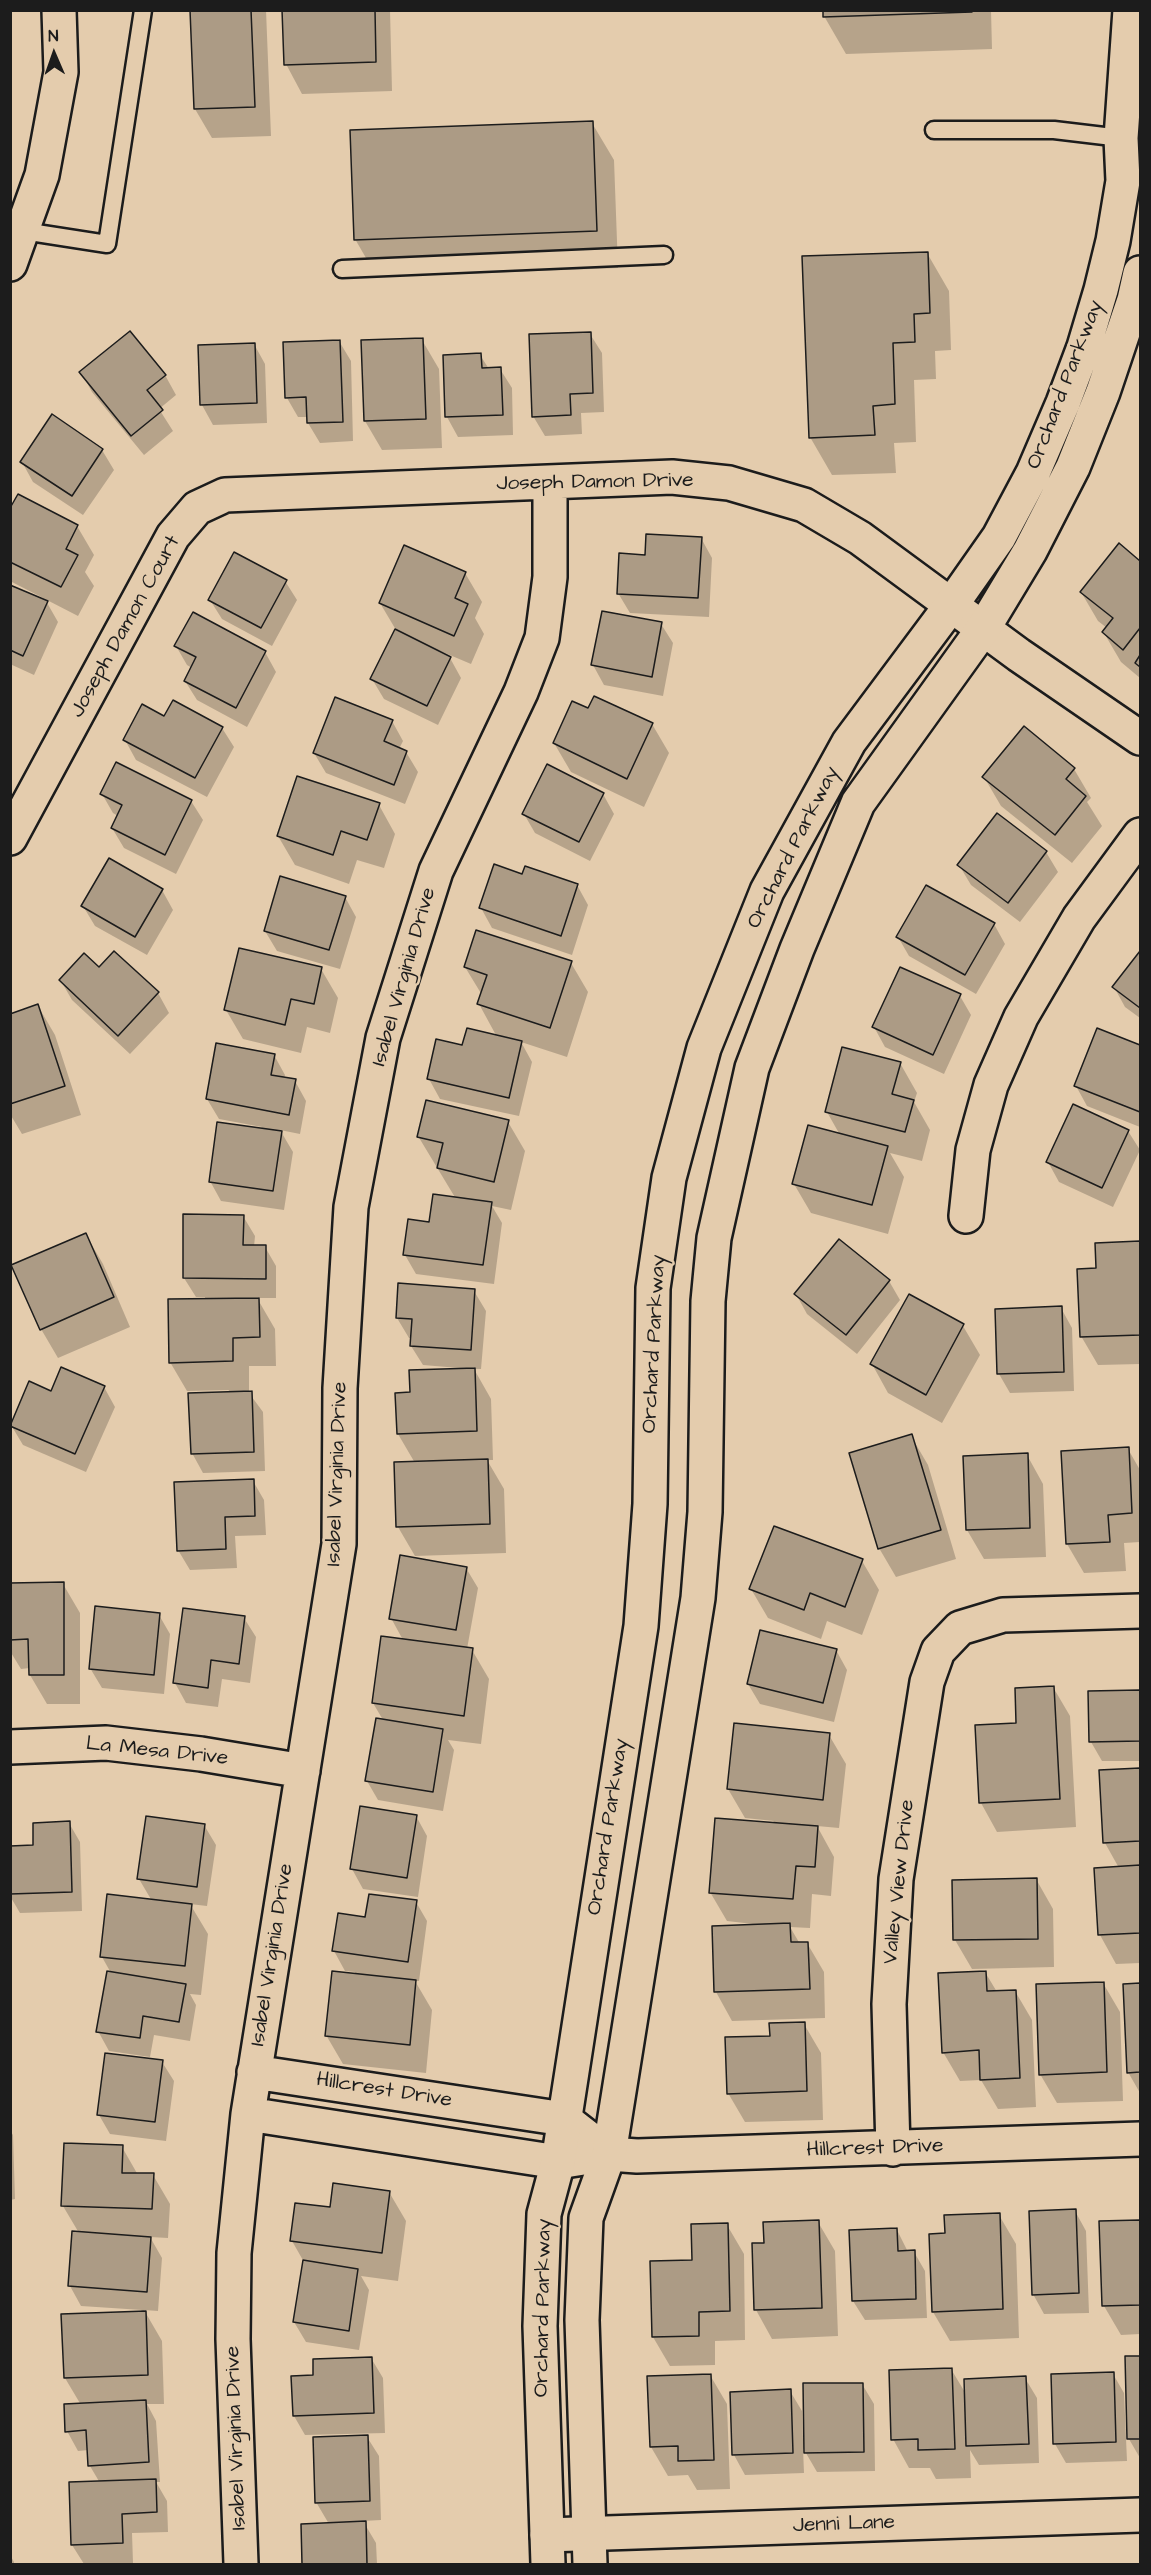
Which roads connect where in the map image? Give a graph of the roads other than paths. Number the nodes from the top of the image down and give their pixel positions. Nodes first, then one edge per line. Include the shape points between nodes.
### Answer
1 (59, 10) edge
2 (143, 10) edge
3 (1130, 10) edge
4 (934, 130) dead end
5 (1121, 138) junction
6 (17, 230) edge
7 (664, 255) dead end
8 (10, 264) edge
9 (342, 269) dead end
10 (1140, 273) edge
11 (550, 483) junction
12 (296, 493) joint
13 (952, 604) junction
14 (983, 629) junction
15 (1140, 738) edge
16 (1140, 835) edge
17 (10, 838) edge
18 (966, 1216) dead end
19 (1140, 1611) edge
20 (10, 1747) edge
21 (303, 1771) junction
22 (254, 2072) junction
23 (248, 2114) junction
24 (564, 2119) junction
25 (1140, 2139) edge
26 (893, 2149) junction
27 (609, 2154) junction
28 (558, 2162) junction
29 (1140, 2515) edge
30 (590, 2549) edge
31 (547, 2550) edge
32 (241, 2565) edge

1 - 6 street via 60,72 42,175
2 - 6 lane via 106,244
3 - 5 street, Orchard Parkway
4 - 5 lane via 1054,130
5 - 13 street, Orchard Parkway via 1123,181 1113,241 1084,347 1033,473 999,537
6 - 8 street
7 - 9 lane
10 - 14 street, Orchard Parkway via 1103,392 1073,466 1030,551
11 - 12 street, Joseph Damon Drive
11 - 13 street, Joseph Damon Drive via 672,477 729,483 804,505 860,538
11 - 21 street, Isabel Virginia Drive via 550,577 542,638 521,692 436,871 383,1038 351,1207 340,1388 339,1544
12 - 17 street, Joseph Damon Court via 225,495 197,508 173,536
13 - 14 street, Joseph Damon Drive
13 - 24 street, Orchard Parkway via 849,742 767,891 704,1048 669,1178 653,1288 650,1504 641,1626
14 - 15 street, Joseph Damon Drive
14 - 27 street, Orchard Parkway via 858,803 752,1068 714,1238 708,1301 705,1512 698,1598
16 - 18 street via 1079,918 1021,1017 988,1096 973,1150
19 - 26 street, Valley View Drive via 1003,1615 960,1628 938,1651 927,1682 896,1879 889,2004
20 - 21 street, La Mesa Drive via 106,1743
21 - 22 street, Isabel Virginia Drive
22 - 23 street, Isabel Virginia Drive
22 - 24 street, Hillcrest Drive
23 - 28 street, Hillcrest Drive
23 - 32 street, Isabel Virginia Drive via 234,2264
24 - 27 street, Hillcrest Drive
24 - 28 street, Orchard Parkway
25 - 26 street, Hillcrest Drive
26 - 27 street, Hillcrest Drive
27 - 28 street, Hillcrest Drive
27 - 30 street, Orchard Parkway via 586,2218 583,2268
28 - 31 street, Orchard Parkway via 544,2214 541,2275
29 - 30 street, Jenni Lane
30 - 31 street, Jenni Lane

